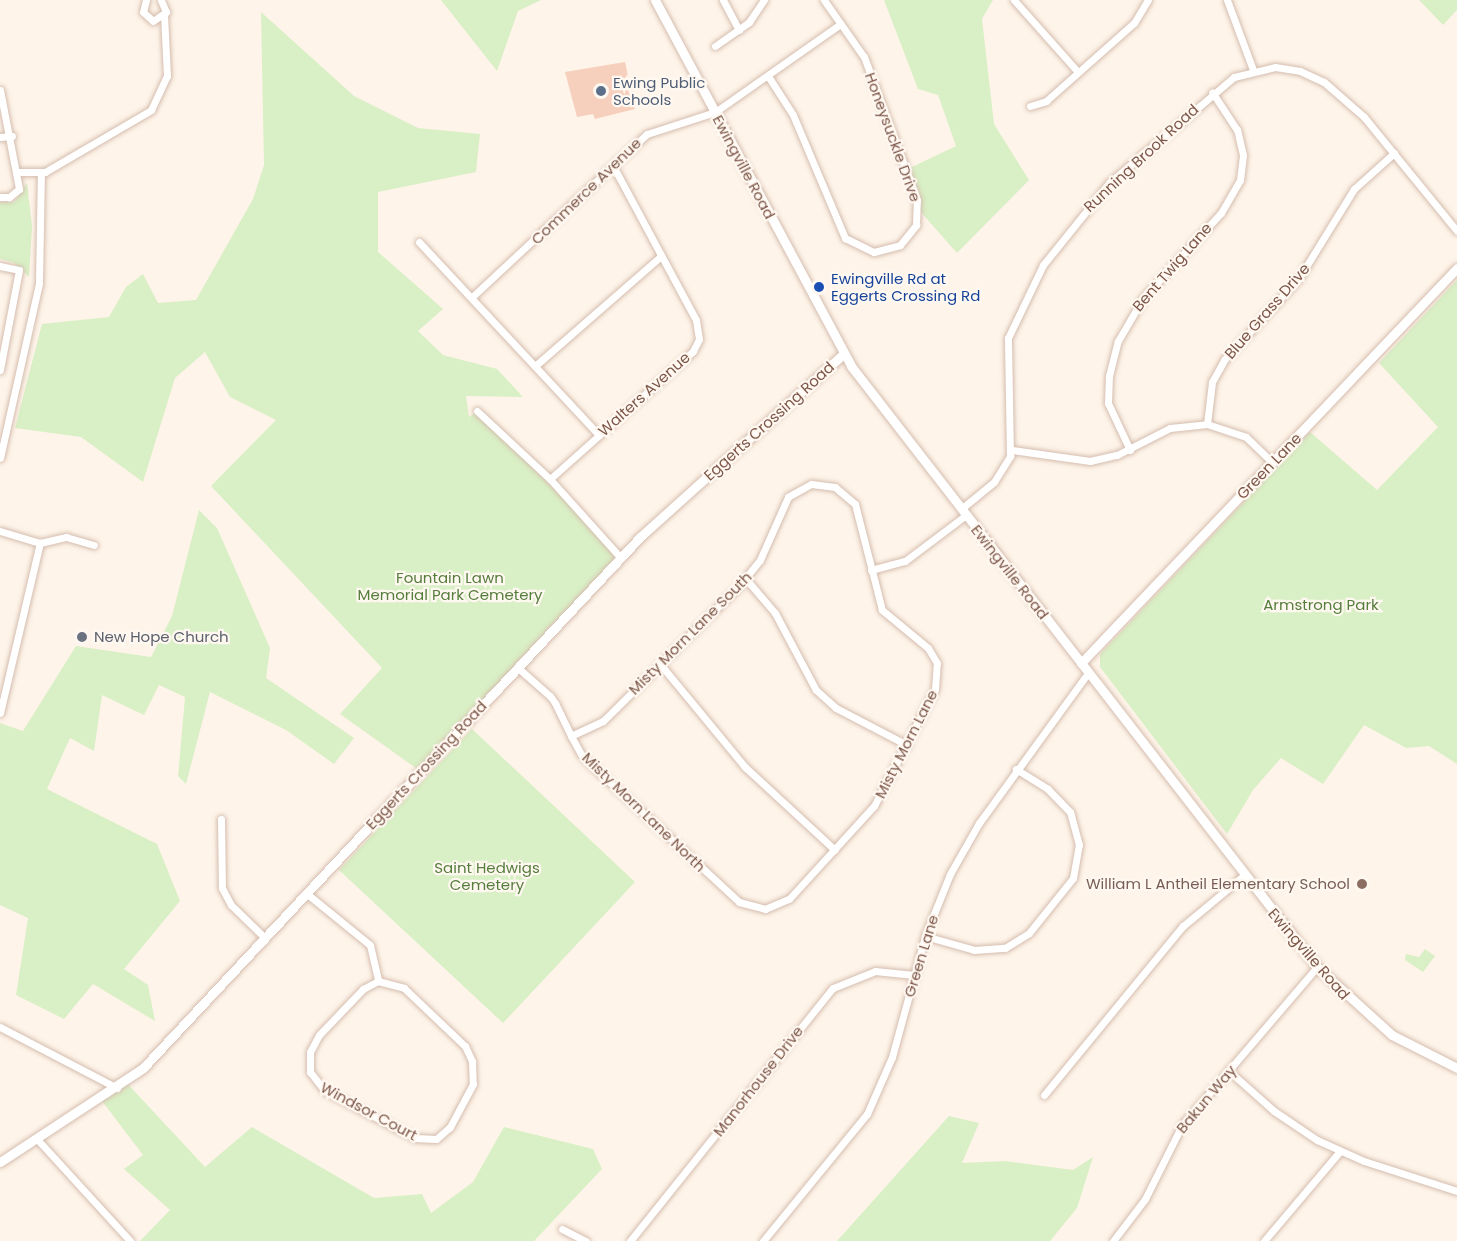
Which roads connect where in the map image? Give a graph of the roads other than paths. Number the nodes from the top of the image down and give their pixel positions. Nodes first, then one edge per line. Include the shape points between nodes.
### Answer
1 (146, 0) edge
2 (161, 0) edge
3 (655, 0) edge
4 (723, 0) edge
5 (764, 0) edge
6 (824, 0) edge
7 (1014, 0) edge
8 (1148, 0) edge
9 (1227, 0) edge
10 (164, 15) junction
11 (840, 24) junction
12 (739, 30) junction
13 (715, 46) dead end
14 (1253, 70) junction
15 (1078, 72) junction
16 (768, 76) junction
17 (0, 90) edge
18 (1212, 92) junction
19 (1030, 106) dead end
20 (715, 112) junction
21 (0, 136) edge
22 (12, 136) junction
23 (1394, 153) junction
24 (614, 168) junction
25 (18, 172) junction
26 (41, 172) junction
27 (0, 197) edge
28 (1457, 231) edge
29 (418, 242) dead end
30 (661, 256) junction
31 (0, 266) edge
32 (1457, 268) edge
33 (472, 297) junction
34 (0, 329) edge
35 (9, 331) junction
36 (843, 354) junction
37 (535, 366) junction
38 (0, 370) edge
39 (477, 411) dead end
40 (1207, 424) junction
41 (599, 435) junction
42 (1012, 450) junction
43 (1130, 450) junction
44 (0, 458) edge
45 (1272, 462) junction
46 (550, 479) junction
47 (843, 491) joint
48 (964, 512) junction
49 (0, 531) edge
50 (40, 543) junction
51 (94, 544) dead end
52 (620, 557) junction
53 (871, 570) junction
54 (746, 579) junction
55 (1081, 663) junction
56 (660, 664) junction
57 (517, 667) junction
58 (1088, 673) junction
59 (0, 713) edge
60 (571, 736) junction
61 (907, 745) junction
62 (1017, 769) junction
63 (221, 819) dead end
64 (835, 850) junction
65 (1243, 876) junction
66 (306, 893) junction
67 (765, 909) joint
68 (925, 936) junction
69 (264, 937) junction
70 (1317, 967) junction
71 (914, 975) junction
72 (378, 981) junction
73 (0, 1027) edge
74 (1457, 1068) edge
75 (1229, 1071) junction
76 (117, 1088) junction
77 (1044, 1095) dead end
78 (37, 1139) junction
79 (1340, 1151) junction
80 (0, 1162) edge
81 (1457, 1191) edge
82 (562, 1229) dead end
83 (1115, 1240) edge
84 (130, 1241) edge
85 (586, 1241) edge
86 (630, 1241) edge
87 (763, 1241) edge
88 (1264, 1241) edge

1 - 10 street via 142,8 145,17 153,21
2 - 10 street
3 - 20 street, Ewingville Road
4 - 12 street
5 - 12 street
6 - 11 street, Honeysuckle Drive
7 - 15 street
8 - 15 street via 1134,23
9 - 14 street
10 - 26 street via 167,76 161,97 145,116
11 - 16 street
11 - 16 street, Honeysuckle Drive via 864,57 917,200 916,225 900,245 874,252 845,238 796,121
12 - 13 street
14 - 18 street, Running Brook Road
14 - 23 street, Running Brook Road via 1288,68 1324,82 1364,117
15 - 19 street via 1046,101
16 - 20 street
17 - 22 street
18 - 42 street, Running Brook Road via 1101,192 1063,237 1030,287 1012,323 1006,352
18 - 43 street, Bent Twig Lane via 1237,130 1243,155 1240,180 1221,213 1143,298 1118,341 1109,376 1108,403
20 - 24 street, Commerce Avenue via 647,133
20 - 36 street, Ewingville Road
21 - 22 street
22 - 25 street
23 - 28 street, Running Brook Road
23 - 40 street, Blue Grass Drive via 1354,189 1299,278 1225,359 1212,382
24 - 30 street, Walters Avenue
24 - 33 street, Commerce Avenue
25 - 26 street
25 - 27 street via 15,194
26 - 44 street via 39,283
29 - 33 street
30 - 37 street
30 - 41 street, Walters Avenue via 698,325 696,345
31 - 35 street via 19,270
32 - 45 street, Green Lane
33 - 37 street
34 - 35 street
35 - 38 street
36 - 48 street, Ewingville Road
36 - 52 street, Eggerts Crossing Road
37 - 41 street
39 - 46 street
40 - 43 street via 1170,428
40 - 45 street via 1246,437
41 - 46 street, Walters Avenue
42 - 43 street via 1083,461
42 - 48 street via 1001,474
45 - 55 street, Green Lane
46 - 52 street
47 - 53 street, Misty Morn Lane via 858,511
47 - 54 street, Misty Morn Lane South via 819,483 795,491 782,505 766,548
48 - 53 street via 905,561
48 - 55 street, Ewingville Road
49 - 50 street
50 - 51 street via 66,537
50 - 59 street
52 - 57 street, Eggerts Crossing Road
53 - 61 street, Misty Morn Lane via 882,610 928,648 937,663 936,689
54 - 56 street, Misty Morn Lane South
54 - 61 street via 775,613 816,690 836,708
55 - 58 street, Ewingville Road
56 - 60 street, Misty Morn Lane South via 603,721
56 - 64 street via 745,767
57 - 60 street, Misty Morn Lane North via 550,696
57 - 66 street, Eggerts Crossing Road
58 - 62 street, Green Lane
58 - 65 street, Ewingville Road
60 - 67 street, Misty Morn Lane North via 588,762 739,902
61 - 64 street, Misty Morn Lane via 874,806
62 - 68 street, Green Lane via 962,852
62 - 68 street via 1057,795 1070,812 1079,845 1073,878 1029,933 1005,948 974,950
63 - 69 street via 222,888 231,905
64 - 67 street, Misty Morn Lane via 789,899
65 - 70 street, Ewingville Road
65 - 77 street via 1183,926
66 - 69 street, Eggerts Crossing Road
66 - 72 street via 370,945
68 - 71 street, Green Lane
69 - 76 street, Eggerts Crossing Road via 143,1068
70 - 74 street, Ewingville Road via 1384,1029
70 - 75 street, Bakun Way
71 - 86 street, Manorhouse Drive via 875,971 833,988
71 - 87 street, Green Lane via 892,1057 867,1114
72 - 72 street, Windsor Court via 363,989 319,1035 308,1057 310,1072 325,1091 415,1138 436,1139 450,1126 473,1084 472,1061 465,1046 404,988
73 - 76 street
75 - 79 street via 1274,1111
75 - 83 street, Bakun Way via 1182,1125 1145,1199
76 - 78 street, Eggerts Crossing Road
78 - 80 street, Eggerts Crossing Road
78 - 84 street
79 - 81 street
79 - 88 street
82 - 85 street

